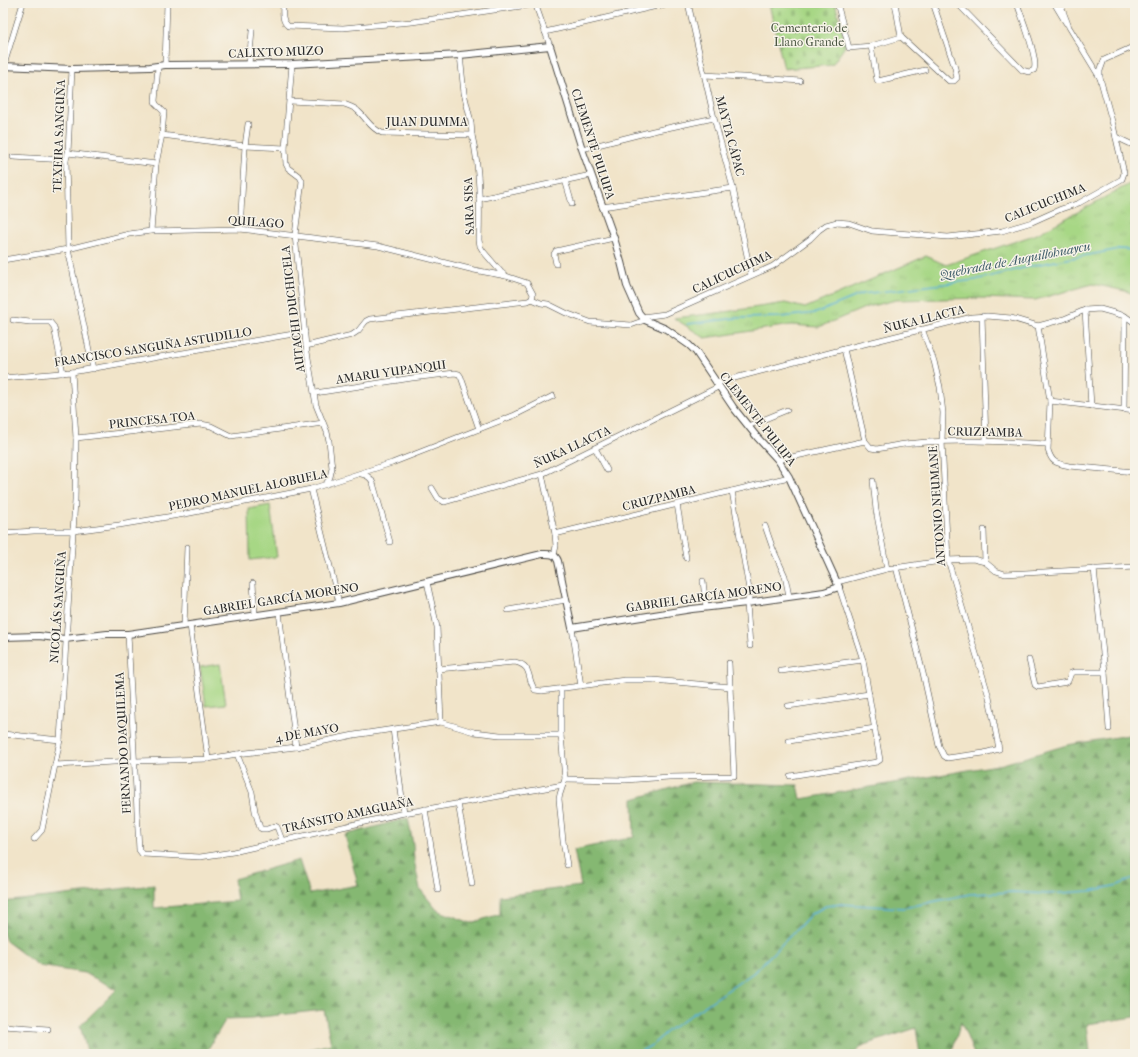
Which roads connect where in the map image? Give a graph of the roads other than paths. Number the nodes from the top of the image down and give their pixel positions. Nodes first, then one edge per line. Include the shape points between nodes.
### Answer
1 (23, 3) edge
2 (167, 3) edge
3 (283, 3) edge
4 (670, 3) edge
5 (688, 3) edge
6 (837, 3) edge
7 (895, 3) edge
8 (933, 3) edge
9 (957, 3) edge
10 (1017, 3) edge
11 (1054, 3) edge
12 (1060, 3) edge
13 (535, 4) edge
14 (1069, 27) junction
15 (252, 31) dead end
16 (545, 32) junction
17 (901, 37) junction
18 (550, 46) junction
19 (871, 46) junction
20 (1135, 46) edge
21 (460, 55) junction
22 (249, 64) junction
23 (292, 64) junction
24 (165, 65) junction
25 (3, 67) edge
26 (158, 67) junction
27 (72, 69) junction
28 (925, 70) dead end
29 (704, 75) junction
30 (1100, 78) junction
31 (800, 82) dead end
32 (290, 100) junction
33 (714, 118) junction
34 (248, 124) dead end
35 (162, 135) junction
36 (472, 135) junction
37 (1116, 137) junction
38 (245, 146) junction
39 (1135, 146) edge
40 (285, 148) junction
41 (582, 149) junction
42 (68, 153) junction
43 (14, 157) dead end
44 (66, 160) junction
45 (156, 164) junction
46 (591, 175) junction
47 (565, 180) junction
48 (733, 188) junction
49 (479, 199) junction
50 (572, 204) dead end
51 (602, 207) junction
52 (240, 229) junction
53 (151, 231) junction
54 (295, 235) junction
55 (614, 238) junction
56 (68, 249) junction
57 (3, 260) edge
58 (556, 264) dead end
59 (751, 275) junction
60 (506, 276) junction
61 (532, 299) junction
62 (1085, 310) junction
63 (982, 316) junction
64 (1125, 316) junction
65 (644, 318) junction
66 (13, 320) dead end
67 (1135, 323) edge
68 (1038, 326) junction
69 (922, 330) junction
70 (305, 332) junction
71 (306, 346) junction
72 (844, 349) junction
73 (93, 369) junction
74 (72, 372) junction
75 (63, 373) junction
76 (3, 378) edge
77 (717, 385) junction
78 (314, 393) junction
79 (553, 396) dead end
80 (1050, 401) junction
81 (1091, 406) junction
82 (787, 410) dead end
83 (1124, 410) junction
84 (1135, 411) edge
85 (323, 423) junction
86 (748, 426) junction
87 (479, 429) junction
88 (76, 438) junction
89 (865, 441) junction
90 (942, 441) junction
91 (986, 441) junction
92 (1048, 444) junction
93 (595, 448) junction
94 (778, 460) junction
95 (607, 470) dead end
96 (1135, 472) edge
97 (360, 473) junction
98 (542, 474) junction
99 (789, 477) junction
100 (873, 481) dead end
101 (326, 484) junction
102 (311, 488) junction
103 (432, 488) dead end
104 (732, 491) junction
105 (677, 504) junction
106 (765, 526) dead end
107 (984, 530) dead end
108 (73, 531) junction
109 (3, 533) edge
110 (555, 534) junction
111 (390, 542) dead end
112 (187, 547) dead end
113 (554, 555) junction
114 (686, 558) dead end
115 (948, 560) junction
116 (985, 562) junction
117 (896, 567) junction
118 (1135, 567) edge
119 (887, 569) junction
120 (1094, 569) junction
121 (703, 581) dead end
122 (427, 582) junction
123 (254, 583) dead end
124 (838, 585) junction
125 (789, 596) junction
126 (566, 600) junction
127 (339, 603) junction
128 (747, 603) junction
129 (706, 607) junction
130 (508, 610) dead end
131 (279, 612) junction
132 (255, 615) junction
133 (187, 626) junction
134 (572, 628) junction
135 (128, 634) junction
136 (3, 637) edge
137 (66, 639) junction
138 (750, 646) dead end
139 (863, 660) junction
140 (1029, 660) dead end
141 (729, 663) dead end
142 (438, 669) junction
143 (781, 670) dead end
144 (1105, 672) junction
145 (581, 686) junction
146 (731, 686) junction
147 (561, 689) junction
148 (869, 694) junction
149 (788, 706) dead end
150 (441, 722) junction
151 (875, 728) junction
152 (393, 729) junction
153 (1109, 729) dead end
154 (3, 734) edge
155 (561, 735) junction
156 (60, 740) junction
157 (790, 741) dead end
158 (296, 747) junction
159 (237, 754) junction
160 (208, 760) junction
161 (134, 761) junction
162 (55, 765) junction
163 (790, 776) dead end
164 (564, 782) junction
165 (458, 803) junction
166 (425, 809) junction
167 (404, 813) junction
168 (34, 839) dead end
169 (282, 840) junction
170 (139, 850) joint
171 (567, 865) dead end
172 (472, 884) dead end
173 (438, 890) dead end
174 (3, 1026) edge
175 (48, 1029) dead end

1 - 25 street
2 - 24 street
3 - 13 street via 284,21 288,26 343,28 412,22
4 - 16 street
5 - 29 street, MAYTA CÁPAC
6 - 19 street via 849,48
7 - 17 street
8 - 17 street via 955,68 954,81 949,81
9 - 10 street via 1022,70 1029,72 1036,66
11 - 14 street
12 - 14 street, CALICUCHIMA
13 - 16 street, CLEMENTE PULUPA
14 - 30 street, CALICUCHIMA
15 - 22 street
16 - 18 street, CLEMENTE PULUPA
17 - 19 street
18 - 21 street, CALIXTO MUZO
18 - 41 street, CLEMENTE PULUPA
19 - 28 street via 878,81
20 - 30 street via 1104,60
21 - 23 street, CALIXTO MUZO
21 - 36 street, JUAN DUMMA
22 - 23 street, CALIXTO MUZO
22 - 24 street, CALIXTO MUZO
23 - 32 street, AUTACHI DUCHICELA
24 - 26 street, CALIXTO MUZO
25 - 27 street, CALIXTO MUZO
26 - 27 street, CALIXTO MUZO
26 - 35 street via 155,101 164,112
27 - 42 street, TEXEIRA SANGUÑA
29 - 31 street
29 - 33 street, MAYTA CÁPAC
30 - 37 street, CALICUCHIMA
32 - 36 street, JUAN DUMMA via 352,106 382,133
32 - 40 street, AUTACHI DUCHICELA
33 - 41 street
33 - 48 street, MAYTA CÁPAC
34 - 38 street
35 - 38 street
35 - 45 street
36 - 49 street, SARA SISA
37 - 39 street
37 - 59 street, CALICUCHIMA via 1124,174 1122,179 1079,202 1032,222 1002,231 948,237 872,231 849,223 837,222 826,225 773,266
38 - 40 street
38 - 52 street
40 - 54 street, AUTACHI DUCHICELA via 286,166 300,176 302,181
41 - 46 street, CLEMENTE PULUPA
42 - 44 street, TEXEIRA SANGUÑA
42 - 45 street
43 - 44 street
44 - 56 street, TEXEIRA SANGUÑA
45 - 53 street
46 - 47 street
46 - 51 street, CLEMENTE PULUPA
47 - 49 street
47 - 50 street
48 - 51 street
48 - 59 street, MAYTA CÁPAC
49 - 60 street, SARA SISA via 480,246
51 - 55 street, CLEMENTE PULUPA
52 - 53 street, QUILAGO
52 - 54 street, QUILAGO
53 - 56 street, QUILAGO
54 - 60 street, QUILAGO via 378,246
54 - 70 street, AUTACHI DUCHICELA
55 - 58 street via 556,251
55 - 65 street, CLEMENTE PULUPA via 627,286 639,313
56 - 57 street, QUILAGO
56 - 73 street, TEXEIRA SANGUÑA
59 - 65 street, CALICUCHIMA via 664,314
60 - 61 street, SARA SISA via 527,283 533,294
61 - 65 street, CALICUCHIMA via 590,322 631,325
61 - 71 street via 370,319 352,335
62 - 64 street via 1100,309
62 - 68 street
62 - 81 street
63 - 68 street, ÑUKA LLACTA via 1011,318
63 - 69 street, ÑUKA LLACTA
63 - 91 street
64 - 67 street
64 - 83 street
65 - 77 street, CLEMENTE PULUPA via 689,345
66 - 75 street via 50,322 54,327
68 - 80 street
69 - 72 street, ÑUKA LLACTA
69 - 90 street, ANTONIO NEUMANE via 934,361 940,387 943,413
70 - 71 street, AUTACHI DUCHICELA
70 - 73 street, FRANCISCO SANGUÑA ASTUDILLO
71 - 78 street, AUTACHI DUCHICELA
72 - 77 street, ÑUKA LLACTA
72 - 89 street
73 - 74 street, FRANCISCO SANGUÑA ASTUDILLO
74 - 75 street, FRANCISCO SANGUÑA ASTUDILLO
74 - 88 street, NICOLÁS SANGUÑA
75 - 76 street, FRANCISCO SANGUÑA ASTUDILLO
77 - 86 street, CLEMENTE PULUPA
77 - 93 street, ÑUKA LLACTA
78 - 85 street, AUTACHI DUCHICELA
78 - 87 street, AMARU YUPANQUI via 455,373 461,377
79 - 87 street, PEDRO MANUEL ALOBUELA
80 - 81 street
80 - 92 street
81 - 83 street
82 - 86 street
83 - 84 street
85 - 88 street, PRINCESA TOA via 231,436 201,424
85 - 101 street, AUTACHI DUCHICELA via 329,441 332,468
86 - 94 street, CLEMENTE PULUPA
87 - 97 street, PEDRO MANUEL ALOBUELA
88 - 108 street, NICOLÁS SANGUÑA
89 - 90 street, CRUZPAMBA via 871,448 877,449
89 - 94 street
90 - 91 street, CRUZPAMBA
90 - 115 street, ANTONIO NEUMANE
91 - 92 street, CRUZPAMBA
92 - 96 street via 1050,457 1058,464
93 - 95 street
93 - 98 street, ÑUKA LLACTA
94 - 99 street, CLEMENTE PULUPA
97 - 101 street, PEDRO MANUEL ALOBUELA
97 - 111 street via 371,478 374,483
98 - 103 street, ÑUKA LLACTA via 444,502
98 - 110 street
99 - 104 street, CRUZPAMBA
99 - 124 street, CLEMENTE PULUPA
100 - 119 street
101 - 102 street, PEDRO MANUEL ALOBUELA
102 - 108 street, PEDRO MANUEL ALOBUELA via 119,526
102 - 127 street
104 - 105 street, CRUZPAMBA
104 - 128 street via 750,595
105 - 110 street, CRUZPAMBA
105 - 114 street
106 - 125 street via 785,576
107 - 116 street
108 - 109 street, PEDRO MANUEL ALOBUELA
108 - 137 street, NICOLÁS SANGUÑA
110 - 113 street
112 - 133 street
113 - 122 street, GABRIEL GARCÍA MORENO via 542,554
113 - 126 street via 557,557
115 - 116 street via 973,559
115 - 117 street
115 - 117 street, ANTONIO NEUMANE via 989,697 999,749 984,753 947,758 939,746
116 - 120 street via 996,571 1005,574
117 - 119 street
118 - 120 street
119 - 124 street
120 - 144 street
121 - 129 street
122 - 127 street, GABRIEL GARCÍA MORENO
122 - 142 street via 437,628
123 - 132 street
124 - 125 street, GABRIEL GARCÍA MORENO via 824,592
124 - 139 street, CLEMENTE PULUPA
125 - 128 street, GABRIEL GARCÍA MORENO
126 - 130 street
126 - 134 street
127 - 131 street, GABRIEL GARCÍA MORENO
128 - 129 street, GABRIEL GARCÍA MORENO
128 - 138 street
129 - 134 street, GABRIEL GARCÍA MORENO
131 - 132 street, GABRIEL GARCÍA MORENO
131 - 158 street
132 - 133 street, GABRIEL GARCÍA MORENO
133 - 135 street, GABRIEL GARCÍA MORENO
133 - 160 street
134 - 145 street
135 - 137 street, GABRIEL GARCÍA MORENO
135 - 161 street, FERNANDO DAQUILEMA
136 - 137 street, GABRIEL GARCÍA MORENO via 39,636
137 - 156 street, NICOLÁS SANGUÑA
139 - 143 street
139 - 148 street, CLEMENTE PULUPA
140 - 144 street via 1035,685 1038,687 1067,682 1074,672
141 - 146 street
142 - 147 street via 515,662 526,667 535,690 542,692
142 - 150 street
144 - 153 street
145 - 146 street via 625,680
145 - 147 street
146 - 164 street, TRÁNSITO AMAGUAÑA via 734,776
147 - 155 street
148 - 149 street
148 - 151 street, CLEMENTE PULUPA
150 - 152 street, 4 DE MAYO
150 - 155 street, 4 DE MAYO via 474,732 500,735
151 - 157 street
151 - 163 street, CLEMENTE PULUPA via 880,760 877,762
152 - 158 street, 4 DE MAYO
152 - 167 street
154 - 156 street
155 - 164 street
156 - 162 street, NICOLÁS SANGUÑA
158 - 159 street, 4 DE MAYO
159 - 160 street, 4 DE MAYO
159 - 169 street via 252,792 260,828 277,827
160 - 161 street, 4 DE MAYO
161 - 162 street, 4 DE MAYO
161 - 170 street, FERNANDO DAQUILEMA
162 - 168 street, NICOLÁS SANGUÑA via 42,830
164 - 165 street, TRÁNSITO AMAGUAÑA
164 - 171 street via 559,799
165 - 166 street, TRÁNSITO AMAGUAÑA
165 - 172 street
166 - 167 street, TRÁNSITO AMAGUAÑA
166 - 173 street
167 - 169 street, TRÁNSITO AMAGUAÑA
169 - 170 street, TRÁNSITO AMAGUAÑA via 200,857 142,854
174 - 175 street

